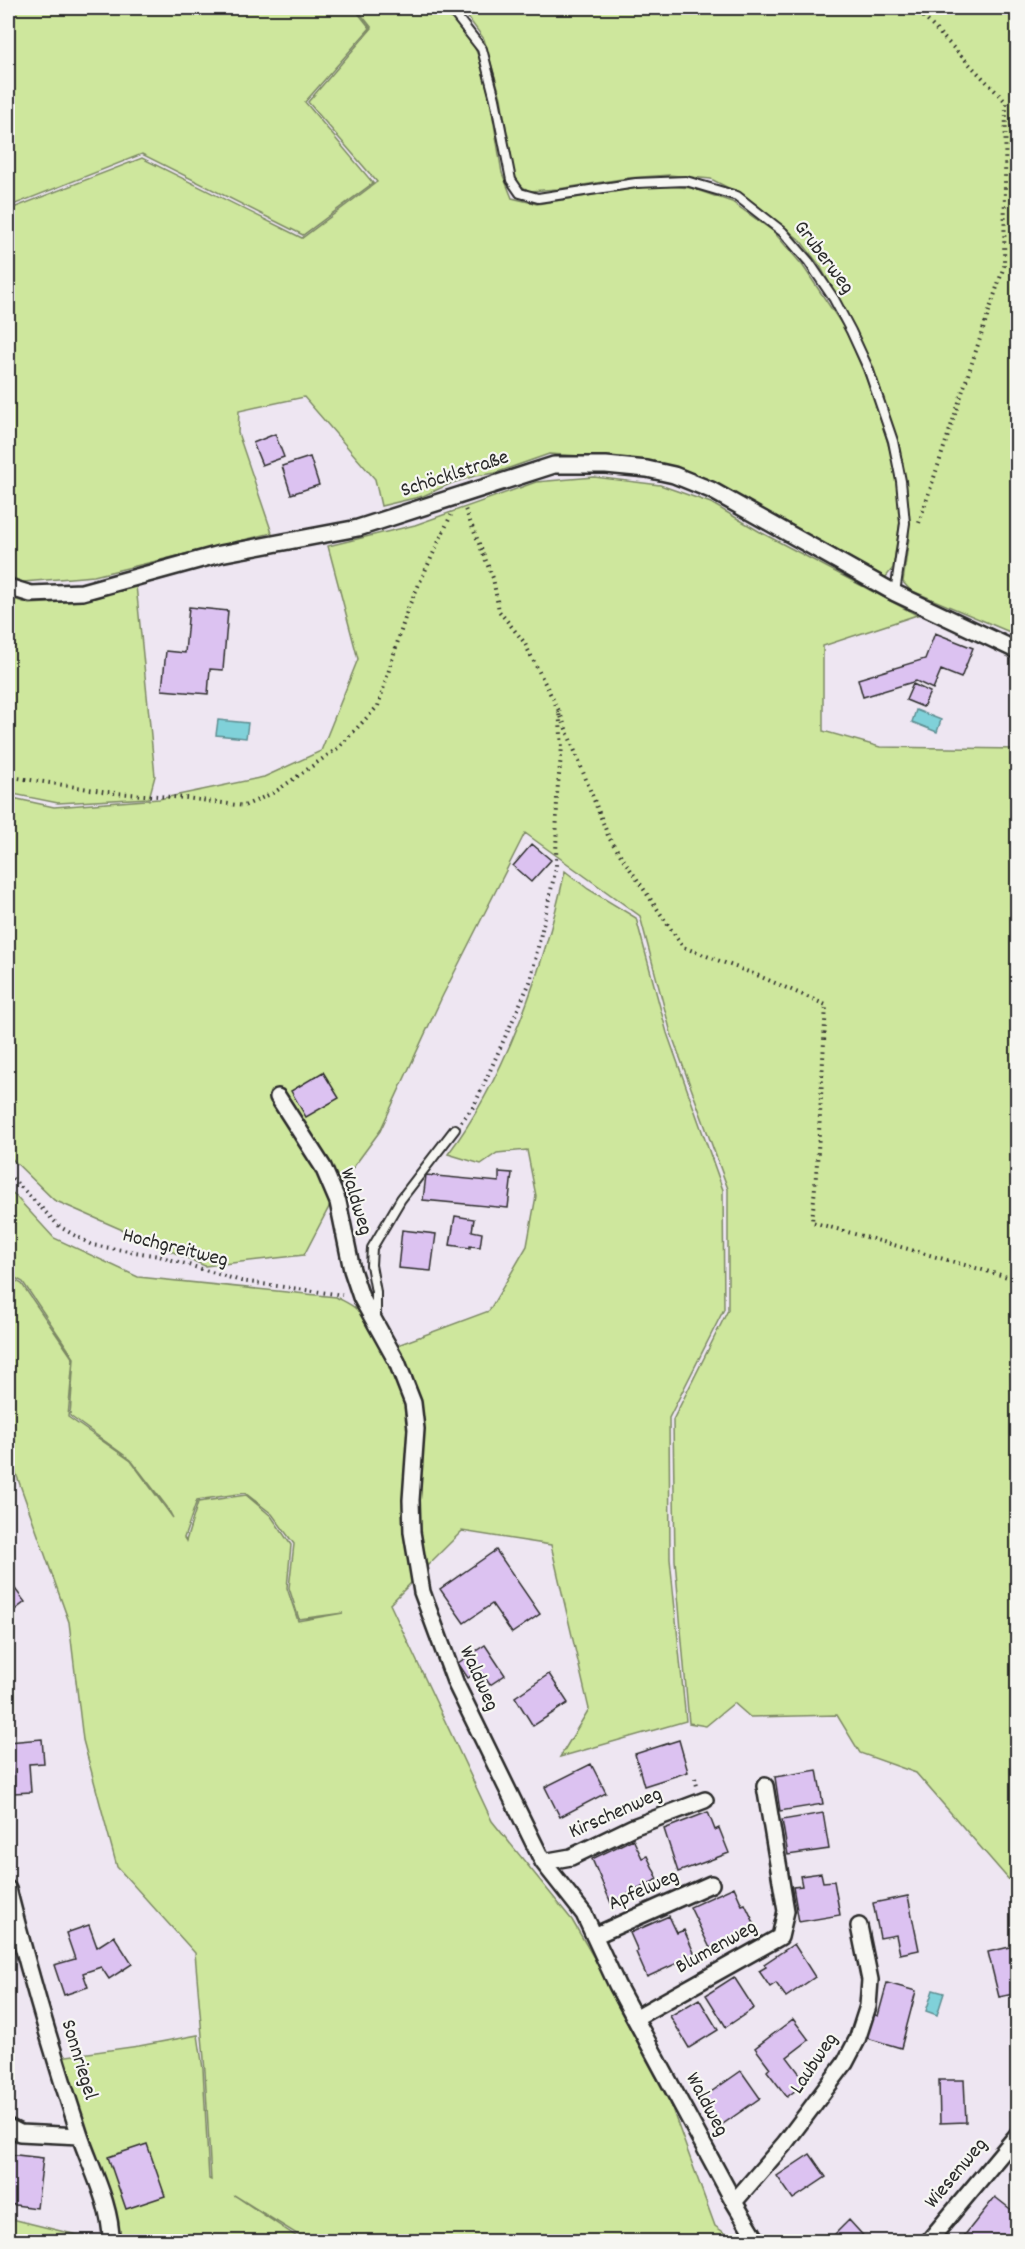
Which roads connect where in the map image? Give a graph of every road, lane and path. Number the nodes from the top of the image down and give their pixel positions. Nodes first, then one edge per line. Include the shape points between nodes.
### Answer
1 (450, 8) edge
2 (915, 8) edge
3 (460, 495) junction
4 (918, 525) dead end
5 (8, 587) edge
6 (896, 593) junction
7 (1017, 651) edge
8 (559, 711) junction
9 (8, 773) edge
10 (278, 1097) dead end
11 (455, 1129) joint
12 (8, 1174) edge
13 (1017, 1278) edge
14 (361, 1297) junction
15 (376, 1323) junction
16 (765, 1786) dead end
17 (705, 1800) dead end
18 (543, 1862) junction
19 (711, 1884) dead end
20 (9, 1897) edge
21 (859, 1926) dead end
22 (594, 1936) junction
23 (635, 2018) junction
24 (8, 2127) edge
25 (1017, 2134) edge
26 (80, 2136) junction
27 (734, 2202) junction
28 (111, 2241) edge
29 (758, 2241) edge
30 (928, 2241) edge

1 - 6 lane, Gruberweg via 482,48 511,180 520,193 538,198 636,183 686,182 737,196 783,232 810,262 851,331 893,441 905,523
2 - 4 path via 1006,102 1004,266
3 - 5 street, Schöcklstraße via 358,528 220,554 82,592 31,594
3 - 6 street, Schöcklstraße via 554,465 606,465 674,475 711,490
3 - 8 path via 493,578 499,611 524,642
3 - 9 path via 408,608 378,706 338,748 275,792 244,806 115,793 18,778
6 - 7 street, Schöcklstraße
8 - 11 path via 562,747 556,868 530,982 474,1106
8 - 13 path via 609,838 683,947 826,1005 812,1222
10 - 14 street, Waldweg via 323,1167 338,1202
11 - 15 lane via 401,1198 372,1248
12 - 14 path, Hochgreitweg via 60,1227 92,1245 159,1256 241,1281
14 - 15 street, Waldweg
15 - 18 street, Waldweg via 413,1402 416,1429 412,1532 423,1592 456,1684
16 - 23 street, Blumenweg via 786,1911 780,1937
17 - 18 street, Kirschenweg via 633,1827 571,1857
18 - 22 street, Waldweg via 584,1914
19 - 22 street, Apfelweg
20 - 26 street, Sonnriegel
21 - 27 street, Laubweg via 870,1980 868,2006 856,2040 845,2063 785,2143
22 - 23 street, Waldweg
23 - 27 street, Waldweg
24 - 26 street via 20,2133
25 - 30 street, Wiesenweg
26 - 28 street, Sonnriegel via 112,2225
27 - 29 street, Waldweg

